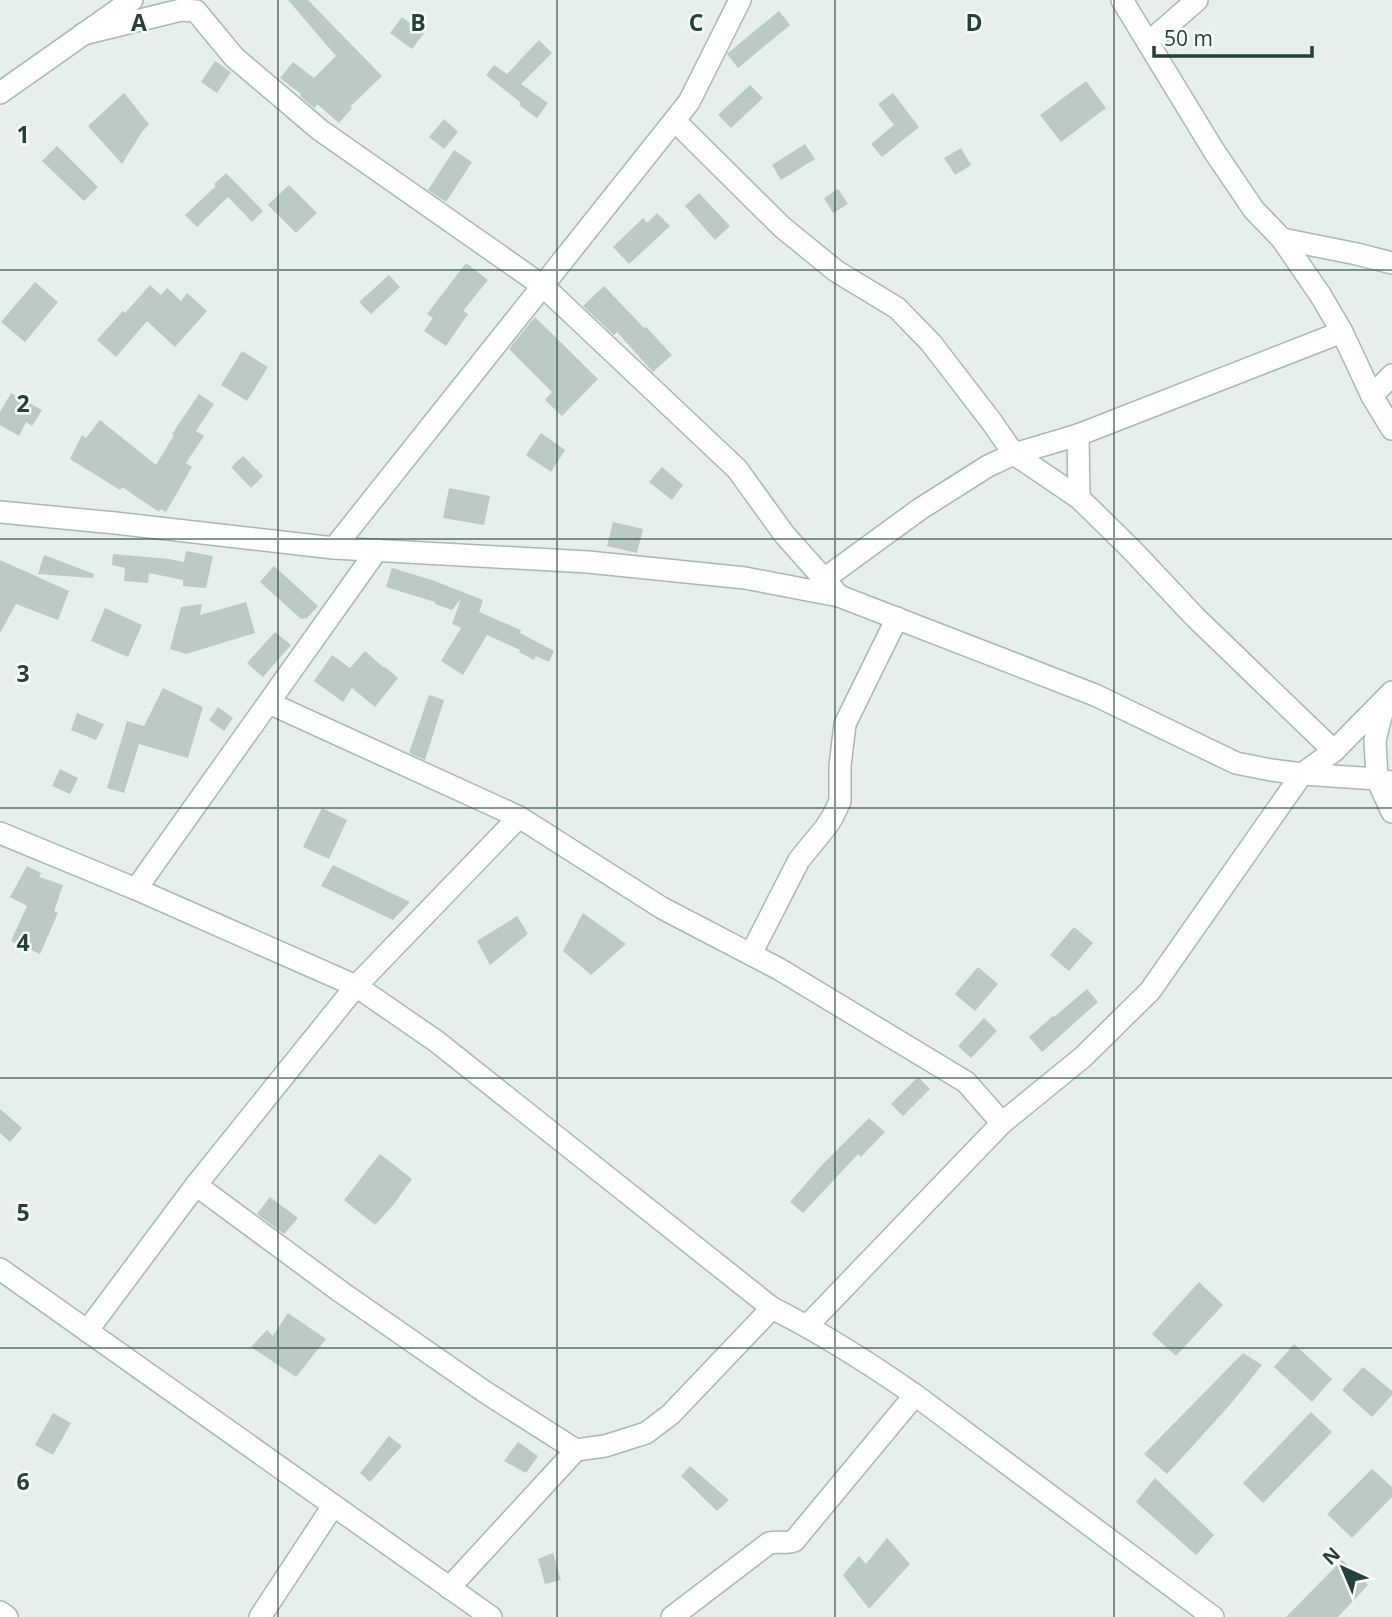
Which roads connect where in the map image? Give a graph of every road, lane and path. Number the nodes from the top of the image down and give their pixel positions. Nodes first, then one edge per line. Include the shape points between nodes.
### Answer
1 (132, 0) edge
2 (740, 0) edge
3 (1122, 0) edge
4 (1197, 0) edge
5 (83, 34) junction
6 (1148, 43) junction
7 (0, 93) edge
8 (675, 121) junction
9 (1282, 239) junction
10 (1392, 263) edge
11 (543, 286) junction
12 (1342, 332) junction
13 (1392, 375) edge
14 (1371, 396) junction
15 (1392, 429) edge
16 (1078, 435) junction
17 (1014, 454) junction
18 (1079, 498) junction
19 (0, 512) edge
20 (334, 548) junction
21 (377, 550) junction
22 (824, 579) junction
23 (839, 596) junction
24 (897, 618) junction
25 (1389, 696) edge
26 (269, 703) junction
27 (1334, 751) junction
28 (1302, 774) junction
29 (1385, 781) edge
30 (1392, 812) edge
31 (519, 817) junction
32 (0, 834) edge
33 (136, 889) junction
34 (751, 954) junction
35 (356, 986) junction
36 (1002, 1123) junction
37 (196, 1185) junction
38 (0, 1269) edge
39 (772, 1308) junction
40 (807, 1326) junction
41 (87, 1331) junction
42 (915, 1395) junction
43 (576, 1450) junction
44 (333, 1506) junction
45 (449, 1588) junction
46 (0, 1612) edge
47 (7, 1617) edge
48 (260, 1617) edge
49 (491, 1617) edge
50 (672, 1617) edge
51 (1213, 1617) edge

1 - 5 street
2 - 8 street
3 - 6 street
4 - 6 street
5 - 7 street
5 - 11 street via 181,10 196,11 234,57 320,130
6 - 9 street via 1254,210
8 - 11 street
8 - 17 street via 782,227 836,271 897,308 931,343
9 - 10 street
9 - 12 street
11 - 20 street
11 - 22 street via 737,469
12 - 14 street
12 - 16 street
13 - 14 street
14 - 15 street
16 - 17 street
16 - 18 street
17 - 18 street
17 - 22 street via 957,485
18 - 27 street
19 - 20 street
20 - 21 street
21 - 23 street via 588,562 745,578
21 - 26 street
22 - 23 street
23 - 24 street
24 - 28 street via 1094,695 1236,763
24 - 34 street via 845,724 840,801 799,860
25 - 27 street
25 - 29 street via 1375,740
26 - 31 street
26 - 33 street
27 - 28 street
28 - 29 street
28 - 36 street via 1150,991 1083,1057
29 - 30 street
31 - 34 street via 662,908
31 - 35 street
32 - 33 street
33 - 35 street
34 - 36 street via 966,1082
35 - 37 street
35 - 39 street via 436,1041
36 - 40 street
37 - 41 street
37 - 43 street via 341,1292
38 - 41 street
39 - 40 street
39 - 43 street via 671,1414 646,1433
40 - 42 street
41 - 44 street
42 - 50 street via 794,1541 769,1543
42 - 51 street
43 - 45 street
44 - 45 street
44 - 48 street
45 - 49 street
46 - 47 street

